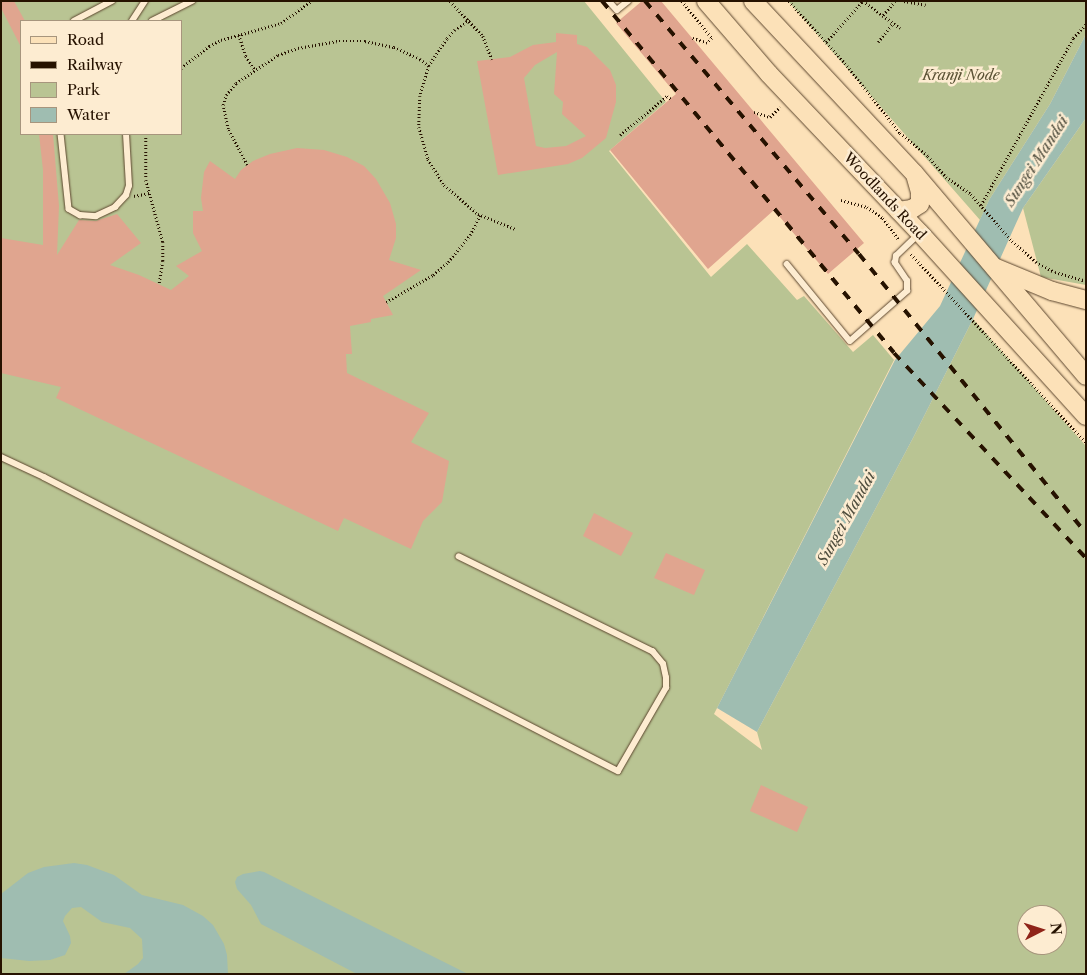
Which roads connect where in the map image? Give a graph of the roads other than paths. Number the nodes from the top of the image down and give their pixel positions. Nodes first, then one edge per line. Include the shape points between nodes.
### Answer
1 (112, 1) edge
2 (145, 1) edge
3 (192, 1) edge
4 (609, 1) edge
5 (628, 1) edge
6 (706, 1) edge
7 (752, 1) edge
8 (76, 20) edge
9 (133, 20) edge
10 (154, 20) edge
11 (61, 135) edge
12 (126, 135) edge
13 (914, 173) junction
14 (899, 211) junction
15 (920, 233) junction
16 (787, 264) dead end
17 (991, 266) junction
18 (1086, 300) edge
19 (1085, 374) edge
20 (1064, 391) junction
21 (1085, 413) edge
22 (1, 457) edge
23 (459, 557) dead end

1 - 8 lane
2 - 9 lane
3 - 10 lane
4 - 5 lane via 617,10
6 - 14 main road, Woodlands Road via 769,74
7 - 13 main road
11 - 12 lane via 69,209 80,215 96,216 115,207 129,186
13 - 14 main road via 920,204
13 - 17 main road
14 - 15 main road, Woodlands Road
15 - 16 lane via 896,256 895,263 907,281 907,291 850,340
15 - 20 main road, Woodlands Road
17 - 18 main road via 1052,291
17 - 19 main road
19 - 20 main road
20 - 21 main road, Woodlands Road
22 - 23 lane via 618,771 666,688 663,664 653,652

